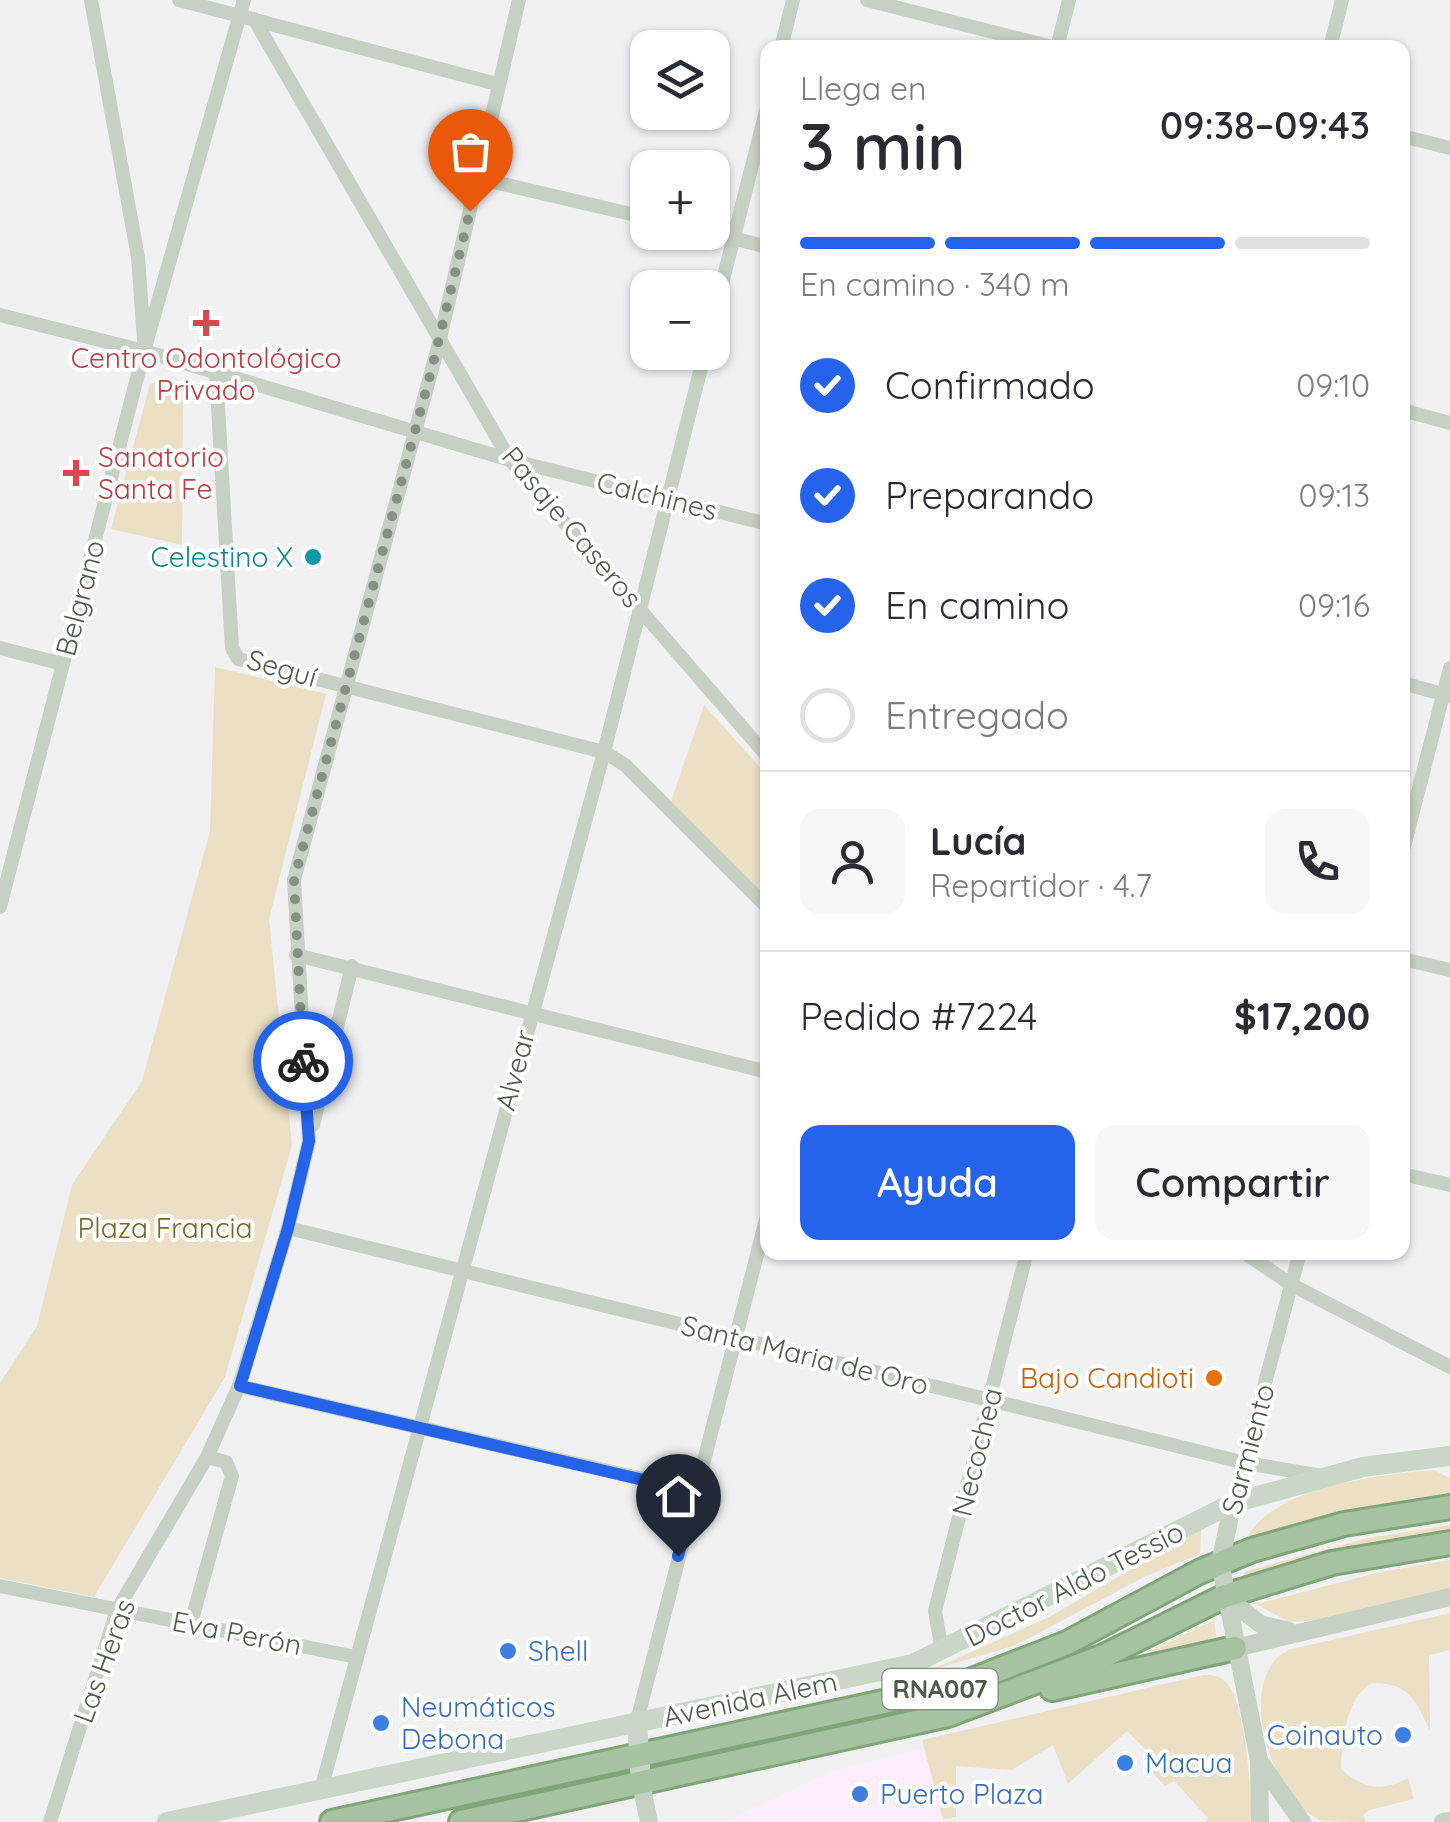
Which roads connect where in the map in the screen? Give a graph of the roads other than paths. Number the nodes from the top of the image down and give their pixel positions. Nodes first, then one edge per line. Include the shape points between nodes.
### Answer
1 (91, 0) edge
2 (179, 0) edge
3 (519, 0) edge
4 (793, 0) edge
5 (867, 0) edge
6 (1069, 0) edge
7 (1342, 0) edge
8 (246, 11) edge
9 (783, 40) edge
10 (1025, 40) edge
11 (1059, 40) edge
12 (1332, 40) edge
13 (497, 84) junction
14 (760, 135) edge
15 (1410, 138) edge
16 (1450, 148) edge
17 (477, 178) junction
18 (630, 214) edge
19 (730, 237) edge
20 (734, 238) junction
21 (760, 246) edge
22 (726, 270) edge
23 (0, 315) edge
24 (439, 343) junction
25 (144, 351) junction
26 (701, 370) edge
27 (216, 372) junction
28 (1410, 412) edge
29 (1450, 423) edge
30 (415, 432) junction
31 (510, 460) junction
32 (669, 499) junction
33 (760, 522) edge
34 (640, 608) junction
35 (0, 648) edge
36 (63, 664) junction
37 (1450, 668) edge
38 (1410, 685) edge
39 (346, 686) junction
40 (1447, 695) edge
41 (760, 748) edge
42 (604, 752) junction
43 (1410, 826) edge
44 (760, 900) edge
45 (0, 907) edge
46 (296, 954) junction
47 (1410, 961) edge
48 (352, 966) junction
49 (1450, 970) edge
50 (531, 1011) junction
51 (760, 1070) edge
52 (309, 1141) junction
53 (1410, 1176) edge
54 (1450, 1185) edge
55 (288, 1228) junction
56 (760, 1244) edge
57 (1025, 1260) edge
58 (1254, 1260) edge
59 (1298, 1260) edge
60 (460, 1269) junction
61 (1292, 1285) junction
62 (736, 1338) junction
63 (1450, 1367) edge
64 (240, 1386) junction
65 (990, 1400) junction
66 (418, 1428) junction
67 (208, 1457) junction
68 (1446, 1459) edge
69 (1246, 1464) junction
70 (1323, 1476) junction
71 (695, 1492) junction
72 (1232, 1503) junction
73 (1450, 1506) edge
74 (1450, 1543) edge
75 (1220, 1562) junction
76 (0, 1586) edge
77 (1225, 1596) junction
78 (1450, 1597) edge
79 (117, 1610) junction
80 (191, 1623) junction
81 (1304, 1633) junction
82 (1235, 1648) junction
83 (942, 1651) junction
84 (356, 1657) junction
85 (980, 1704) junction
86 (637, 1721) junction
87 (639, 1754) junction
88 (1259, 1760) junction
89 (641, 1784) junction
90 (322, 1786) junction
91 (50, 1822) edge
92 (167, 1822) edge
93 (332, 1822) edge
94 (461, 1822) edge
95 (649, 1822) edge
96 (1260, 1822) edge
97 (1302, 1822) edge

1 - 25 street via 138,257
2 - 8 street
3 - 13 street, Las Heras
4 - 9 street
5 - 10 street
6 - 11 street
7 - 12 street
8 - 13 street
8 - 24 street, Pasaje Caseros
8 - 25 street, Belgrano
13 - 17 street, Las Heras
14 - 20 street
15 - 16 street
17 - 18 street
17 - 24 street, Las Heras
19 - 20 street
20 - 21 street
20 - 22 street
23 - 25 street, Calchines
24 - 30 street, Las Heras
24 - 31 street, Pasaje Caseros
25 - 27 street, Calchines
25 - 36 street, Belgrano
26 - 32 street, Alvear
27 - 30 street, Calchines
27 - 39 street, Seguí via 232,648 238,659
28 - 29 street
30 - 31 street, Calchines
30 - 39 street, Las Heras
31 - 32 street, Calchines
31 - 34 street, Pasaje Caseros
32 - 33 street, Calchines
32 - 34 street, Alvear
34 - 41 street, Pasaje Caseros
34 - 42 street, Alvear
35 - 36 street
36 - 45 street, Belgrano
37 - 40 street
38 - 40 street
39 - 42 street, Seguí
39 - 46 street, Las Heras via 294,880
40 - 43 street
42 - 44 street via 625,765
42 - 50 street, Alvear
46 - 48 street
46 - 52 street, Las Heras
47 - 49 street
48 - 50 street
48 - 52 street, Las Heras
50 - 51 street
50 - 60 street, Alvear
52 - 55 street, Las Heras
53 - 54 street
55 - 60 street, Santa Maria de Oro
55 - 64 street, Las Heras
56 - 62 street
57 - 65 street, Necochea
58 - 61 street
59 - 61 street, Sarmiento
60 - 62 street, Santa Maria de Oro
60 - 66 street, Alvear
61 - 63 street
61 - 69 street, Sarmiento
62 - 65 street, Santa Maria de Oro
62 - 71 street
64 - 66 street
64 - 67 street, Las Heras
65 - 69 street, Santa Maria de Oro
65 - 83 street, Necochea via 935,1611
66 - 71 street
66 - 84 street, Alvear
67 - 79 street, Las Heras
67 - 80 street via 226,1462 232,1476
68 - 70 main road, Doctor Aldo Tessio
69 - 70 street, Santa Maria de Oro
69 - 72 street, Sarmiento
70 - 72 main road, Doctor Aldo Tessio
71 - 86 street
72 - 75 street, Sarmiento
72 - 83 main road, Doctor Aldo Tessio
73 - 75 highway, Avenida Alem / RNA007 via 1344,1524
74 - 77 highway, RNA007 via 1332,1563
75 - 77 street, Sarmiento
75 - 87 highway, Avenida Alem / RNA007 via 1067,1643 957,1686
76 - 79 street, Eva Perón
77 - 81 street via 1260,1624
77 - 82 street, Sarmiento
77 - 85 highway, RNA007 via 1104,1656
78 - 81 street
79 - 80 street, Eva Perón
79 - 91 street, Las Heras
80 - 84 street, Eva Perón
81 - 82 street
82 - 85 highway
82 - 88 street, Sarmiento
83 - 86 main road, Doctor Aldo Tessio via 863,1678
84 - 90 street, Alvear
85 - 89 highway, RNA007 via 914,1725
86 - 87 main road
86 - 90 main road, Doctor Aldo Tessio
87 - 89 main road
87 - 93 highway, Avenida Alem / RNA007
88 - 96 street
88 - 97 street
89 - 94 highway, RNA007
89 - 95 street
90 - 92 main road, Doctor Aldo Tessio

